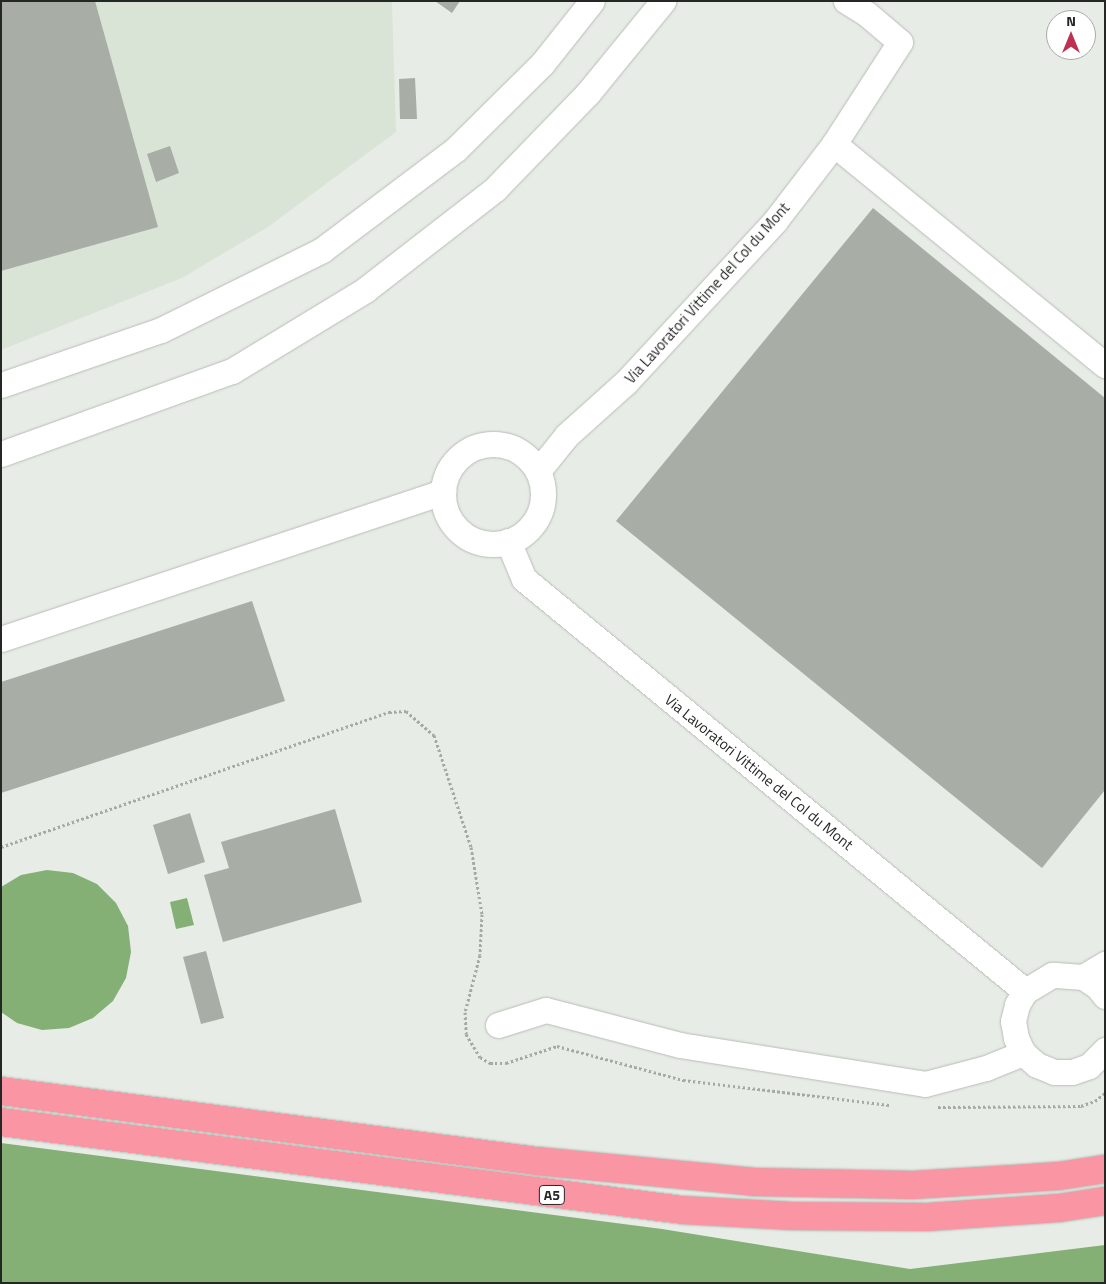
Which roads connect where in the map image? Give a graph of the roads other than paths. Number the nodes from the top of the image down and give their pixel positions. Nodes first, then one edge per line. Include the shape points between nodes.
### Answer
1 (592, 1) edge
2 (663, 1) edge
3 (846, 1) edge
4 (834, 144) junction
5 (1105, 365) edge
6 (1, 385) edge
7 (1, 454) edge
8 (538, 471) junction
9 (444, 492) junction
10 (508, 541) junction
11 (1, 639) edge
12 (1105, 964) edge
13 (1082, 977) junction
14 (1025, 991) junction
15 (1105, 996) edge
16 (498, 1025) dead end
17 (1105, 1050) edge
18 (1023, 1053) junction
19 (1, 1091) edge
20 (1, 1122) edge
21 (1105, 1165) edge
22 (1105, 1169) edge
23 (1059, 1176) junction
24 (1105, 1201) edge

1 - 6 street via 542,64 456,149 322,250 161,330
2 - 7 street via 588,93 495,189 365,290 232,371
3 - 4 street, Via Lavoratori Vittime del Col du Mont via 900,42
4 - 5 street
4 - 8 street, Via Lavoratori Vittime del Col du Mont via 775,221 626,382 567,435
8 - 9 street via 514,448 482,445 467,451 454,462 446,476
8 - 10 street via 543,488 542,505 536,521 524,533
9 - 10 street via 452,522 463,534 477,541
9 - 11 street
10 - 14 street, Via Lavoratori Vittime del Col du Mont via 524,579
12 - 13 street
13 - 14 street via 1052,974
13 - 15 street
14 - 18 street via 1013,1022
16 - 18 street via 546,1010 680,1045 925,1084 986,1068
17 - 18 street via 1089,1066 1072,1072 1054,1072 1037,1065
19 - 23 highway, A5 via 653,1174 754,1182 914,1185
20 - 24 highway, A5 via 682,1210 793,1216 927,1217 1059,1208
21 - 23 street
22 - 23 highway, A5

